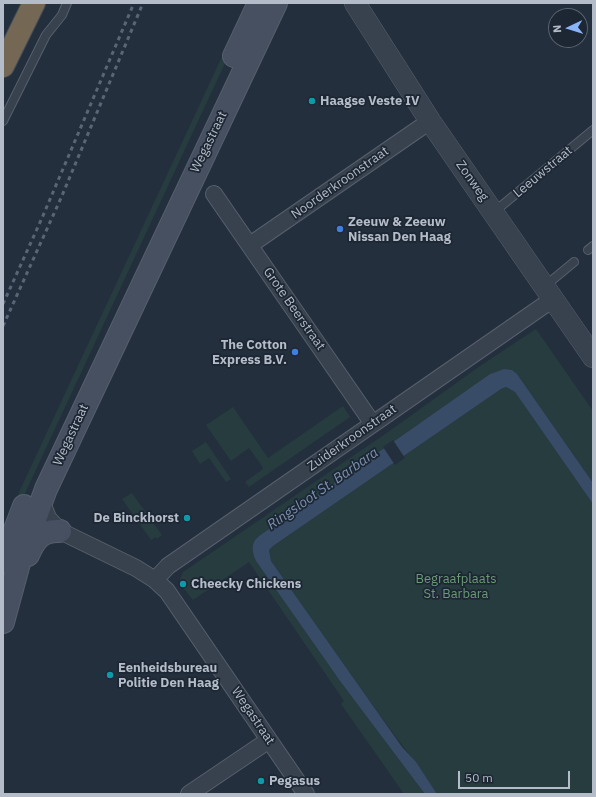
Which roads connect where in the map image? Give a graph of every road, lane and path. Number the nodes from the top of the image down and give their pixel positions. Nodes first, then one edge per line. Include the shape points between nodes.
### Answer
1 (34, 3) edge
2 (67, 3) edge
3 (259, 3) edge
4 (276, 3) edge
5 (355, 3) edge
6 (3, 66) edge
7 (3, 121) edge
8 (430, 121) junction
9 (593, 130) edge
10 (214, 194) dead end
11 (493, 213) junction
12 (250, 245) junction
13 (574, 262) dead end
14 (549, 293) junction
15 (593, 357) edge
16 (373, 424) junction
17 (34, 499) junction
18 (60, 531) junction
19 (11, 562) edge
20 (156, 580) junction
21 (3, 622) edge
22 (269, 740) junction
23 (189, 794) edge
24 (306, 794) edge

1 - 6 highway
2 - 7 lane via 62,16 46,35
3 - 17 main road, Wegastraat
4 - 17 main road, Wegastraat
5 - 8 street, Zonweg
8 - 11 street, Zonweg
8 - 12 street, Noorderkroonstraat
9 - 11 lane, Leeuwstraat
10 - 12 street, Grote Beerstraat
11 - 14 street, Zonweg
12 - 16 street, Grote Beerstraat
13 - 14 lane
14 - 15 street, Zonweg
14 - 16 street, Zuiderkroonstraat
16 - 20 street, Zuiderkroonstraat via 168,566
17 - 18 street, Wegastraat
17 - 19 main road
18 - 19 main road via 41,534 27,558
18 - 20 street, Wegastraat
19 - 21 main road
20 - 22 street, Wegastraat via 173,597
22 - 23 street
22 - 24 street, Wegastraat

